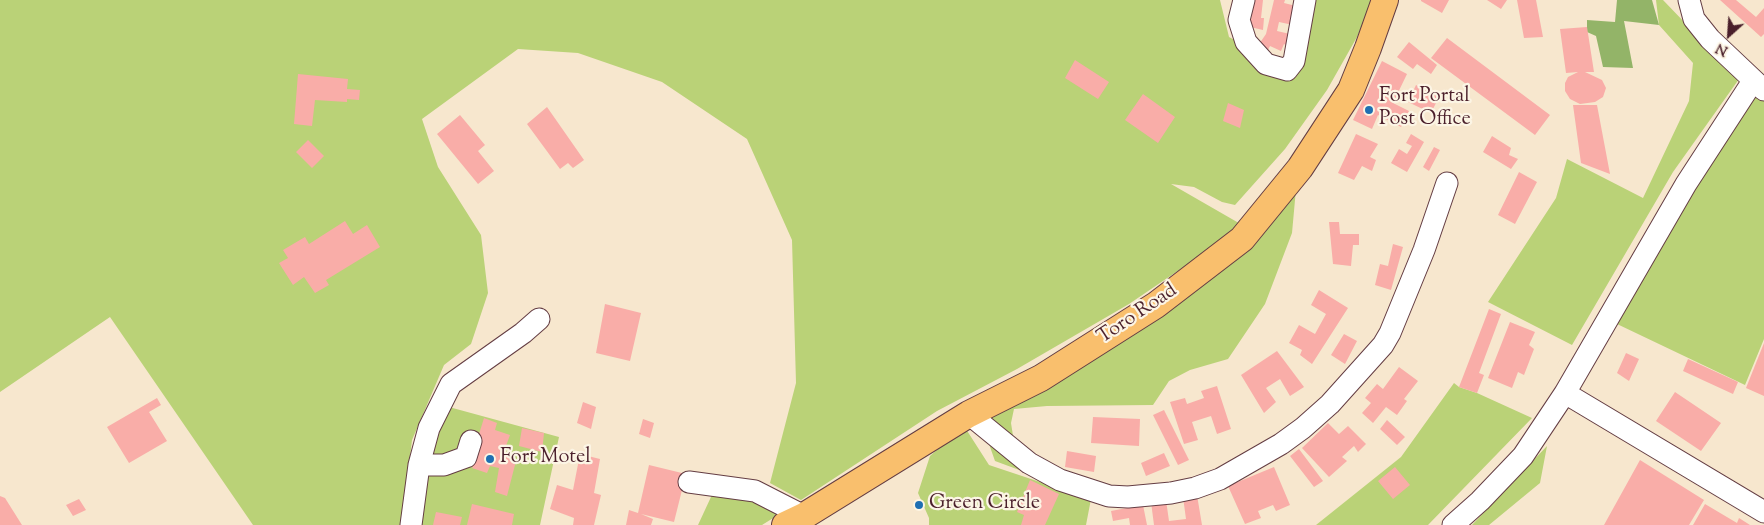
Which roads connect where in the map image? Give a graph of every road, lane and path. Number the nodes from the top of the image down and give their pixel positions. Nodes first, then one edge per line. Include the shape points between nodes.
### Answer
1 (1244, 0) edge
2 (1305, 0) edge
3 (1385, 0) edge
4 (1689, 0) edge
5 (1758, 86) edge
6 (1447, 183) dead end
7 (539, 319) dead end
8 (1565, 393) junction
9 (969, 414) junction
10 (471, 441) dead end
11 (419, 465) junction
12 (689, 482) dead end
13 (1764, 512) edge
14 (794, 521) edge
15 (412, 525) edge
16 (1453, 525) edge

1 - 2 street via 1239,20 1246,42 1266,64 1287,70 1294,61
3 - 9 main road, Toro Road via 1351,90 1300,168 1242,239 1156,305 1041,378
4 - 5 street via 1694,19 1704,32
5 - 8 street via 1686,184
6 - 9 street via 1424,250 1383,345 1330,404 1303,428 1220,480 1171,493 1109,496 1060,480 1028,463
7 - 11 street via 451,384 429,428
8 - 13 street
8 - 16 street via 1523,456
9 - 14 main road, Toro Road
10 - 11 street via 466,457 444,465
11 - 15 street
12 - 14 street via 755,492

